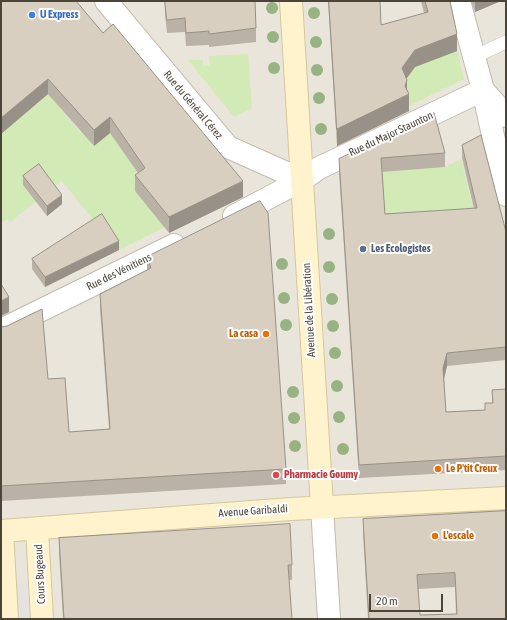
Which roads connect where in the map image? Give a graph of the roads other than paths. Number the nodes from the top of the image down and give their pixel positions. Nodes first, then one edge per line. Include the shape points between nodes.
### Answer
1 (106, 1) edge
2 (290, 1) edge
3 (459, 1) edge
4 (506, 42) edge
5 (474, 57) junction
6 (483, 90) junction
7 (506, 116) edge
8 (302, 180) junction
9 (506, 195) edge
10 (218, 224) edge
11 (190, 237) edge
12 (1, 330) edge
13 (506, 498) edge
14 (322, 507) junction
15 (37, 529) junction
16 (1, 531) edge
17 (7, 619) edge
18 (42, 619) edge
19 (329, 619) edge

1 - 8 street, Rue du Général Cérez via 228,147
2 - 8 main road, Avenue de la Libération
3 - 5 street
4 - 5 lane
5 - 6 street
6 - 7 street
6 - 8 street, Rue du Major Staunton via 319,168
6 - 9 street
8 - 10 street
8 - 14 main road, Avenue de la Libération
11 - 12 street, Rue des Vénitiens
13 - 14 main road, Avenue Garibaldi
14 - 15 main road, Avenue Garibaldi
14 - 19 street, Avenue de la Libération
15 - 16 main road, Avenue Garibaldi
15 - 18 main road, Cours Bugeaud
16 - 17 main road

